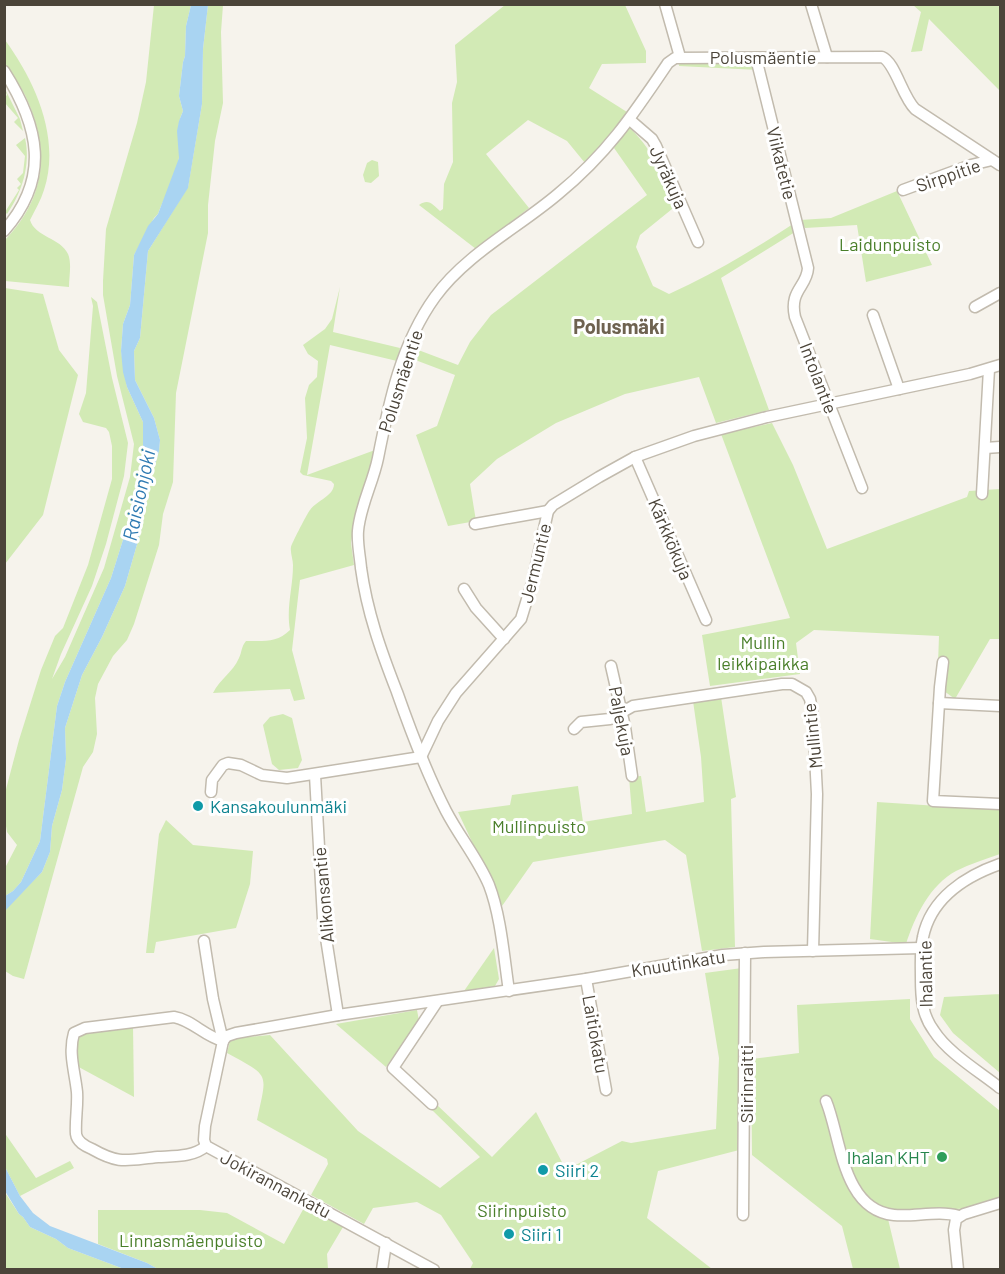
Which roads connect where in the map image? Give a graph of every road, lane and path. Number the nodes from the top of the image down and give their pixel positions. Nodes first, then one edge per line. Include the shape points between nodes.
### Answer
1 (665, 4) edge
2 (811, 4) edge
3 (680, 57) junction
4 (827, 57) junction
5 (756, 58) junction
6 (4, 71) edge
7 (630, 120) junction
8 (996, 163) edge
9 (903, 190) dead end
10 (4, 231) edge
11 (698, 242) dead end
12 (808, 268) joint
13 (1000, 293) edge
14 (975, 307) dead end
15 (873, 315) dead end
16 (1000, 365) edge
17 (989, 369) junction
18 (899, 389) junction
19 (829, 405) junction
20 (1000, 447) edge
21 (985, 448) junction
22 (635, 457) junction
23 (862, 488) dead end
24 (982, 494) dead end
25 (549, 511) junction
26 (475, 524) dead end
27 (464, 589) dead end
28 (706, 620) dead end
29 (504, 639) junction
30 (944, 662) dead end
31 (611, 666) dead end
32 (939, 703) junction
33 (1000, 706) edge
34 (621, 712) junction
35 (574, 729) dead end
36 (420, 757) junction
37 (315, 775) junction
38 (632, 776) dead end
39 (211, 792) dead end
40 (1000, 804) edge
41 (1000, 864) edge
42 (204, 941) dead end
43 (921, 948) junction
44 (813, 951) junction
45 (746, 953) junction
46 (586, 979) junction
47 (510, 991) junction
48 (437, 1002) junction
49 (338, 1015) junction
50 (223, 1041) junction
51 (1000, 1088) edge
52 (606, 1090) dead end
53 (826, 1101) dead end
54 (432, 1104) dead end
55 (206, 1146) junction
56 (1000, 1203) edge
57 (743, 1215) dead end
58 (959, 1216) junction
59 (386, 1243) junction
60 (382, 1269) edge
61 (434, 1269) edge
62 (958, 1269) edge

1 - 3 street
2 - 4 street
3 - 5 street, Polusmäentie
3 - 7 street, Polusmäentie via 668,63
4 - 5 street, Polusmäentie
4 - 8 street, Polusmäentie via 886,58 909,103
5 - 12 street, Viikatetie
6 - 10 street via 32,126 36,154 28,194
7 - 11 street, Jyräkuja via 656,146
7 - 36 street, Polusmäentie via 584,172 445,285 411,337 396,380 358,540 369,613
8 - 9 street, Sirppitie via 971,165
12 - 19 street, Intolantie via 795,293 794,311
13 - 14 street
15 - 18 street
16 - 17 street, Jermuntie
17 - 18 street, Jermuntie
17 - 21 street
18 - 19 street, Jermuntie
19 - 22 street, Jermuntie via 720,428
19 - 23 street, Intolantie
20 - 21 street
21 - 24 street
22 - 25 street, Jermuntie
22 - 28 street, Kärkkökuja
25 - 26 street
25 - 29 street, Jermuntie via 524,611
27 - 29 street
29 - 36 street, Jermuntie via 456,693
30 - 32 street
31 - 34 street, Paljekuja
32 - 33 street
32 - 40 street via 933,801
34 - 35 street, Mullintie via 609,719 581,722
34 - 38 street, Paljekuja
34 - 44 street, Mullintie via 633,706 782,684 792,684 806,692 812,707 816,757
36 - 37 street
36 - 47 street, Polusmäentie via 489,887
37 - 39 street via 274,777 228,763 212,780
37 - 49 street, Alikonsantie via 322,919
41 - 43 street, Ihalantie via 970,877 946,895 926,925
42 - 50 street
43 - 44 street, Knuutinkatu
43 - 51 street, Ihalantie via 922,997 928,1022 941,1040
44 - 45 street, Knuutinkatu
45 - 46 street, Knuutinkatu
45 - 57 street, Siirinraitti
46 - 47 street, Knuutinkatu
46 - 52 street, Laitiokatu
47 - 48 street, Knuutinkatu
48 - 49 street, Knuutinkatu
48 - 54 street via 393,1068
49 - 50 street, Knuutinkatu via 236,1033
50 - 55 street, Jokirannankatu via 205,1126
50 - 55 street via 174,1017 85,1028 74,1033 76,1134 82,1144 120,1161 189,1154
53 - 58 street via 843,1161 862,1198 893,1215
55 - 59 street, Jokirannankatu
56 - 58 street
58 - 62 street via 954,1224
59 - 60 street
59 - 61 street, Jokirannankatu

